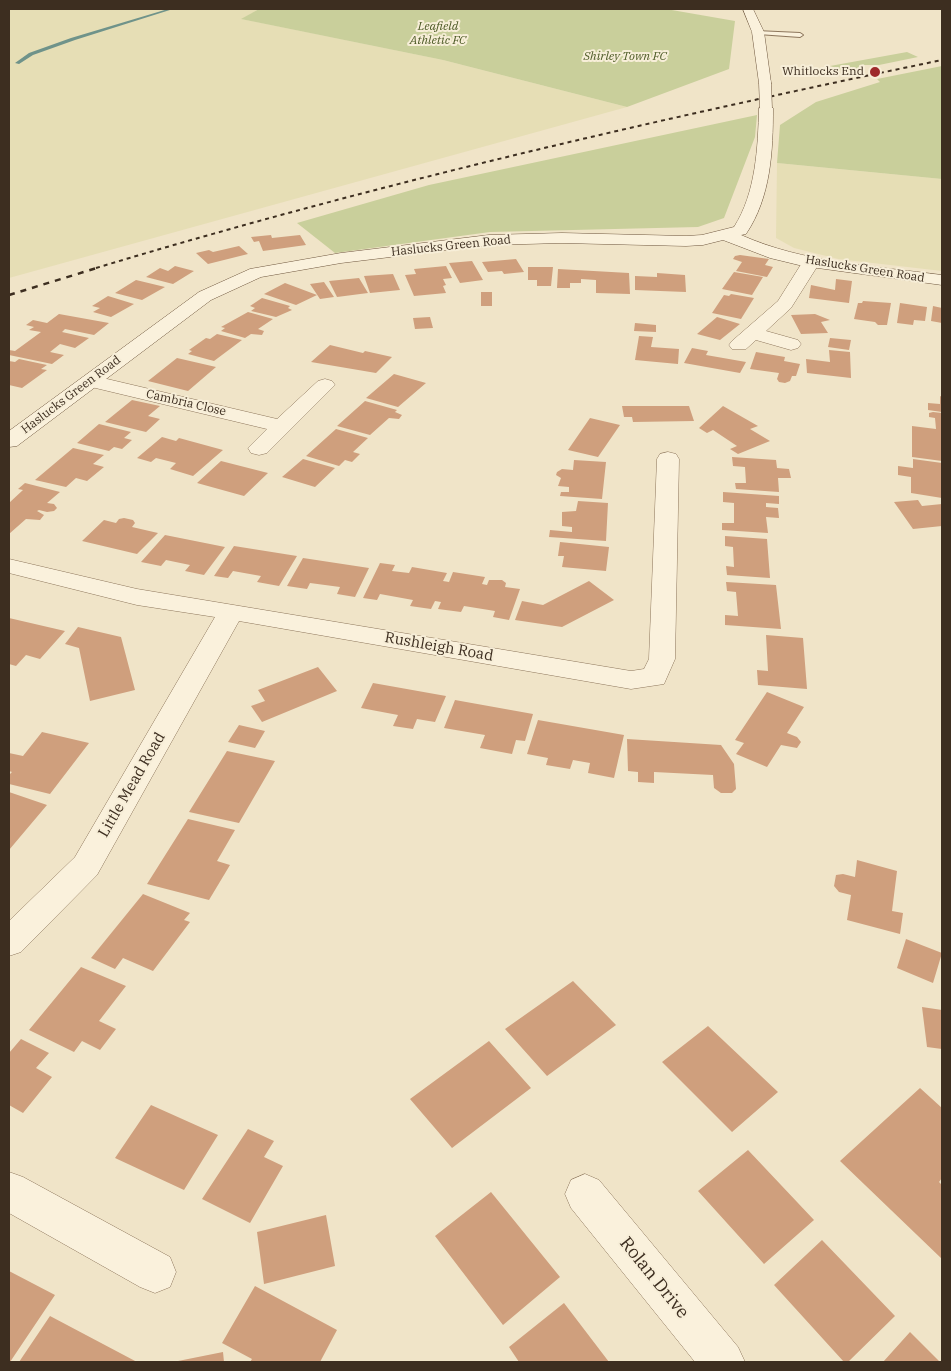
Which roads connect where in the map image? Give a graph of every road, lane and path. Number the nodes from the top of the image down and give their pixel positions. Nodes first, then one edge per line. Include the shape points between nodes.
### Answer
1 (748, 9) edge
2 (758, 32) junction
3 (800, 35) dead end
4 (727, 235) junction
5 (811, 262) junction
6 (942, 280) edge
7 (792, 344) dead end
8 (90, 380) junction
9 (325, 385) dead end
10 (281, 426) junction
11 (9, 441) edge
12 (259, 448) dead end
13 (668, 459) dead end
14 (9, 566) edge
15 (231, 611) junction
16 (9, 942) edge
17 (9, 1191) edge
18 (586, 1194) dead end
19 (155, 1272) dead end
20 (724, 1362) edge

1 - 2 street
2 - 3 lane
2 - 4 street, bridge via 765,83 766,145 751,212 740,230
4 - 5 street, Haslucks Green Road via 744,244
4 - 8 street, Haslucks Green Road via 686,241 489,240 341,258 256,273 205,296
5 - 6 street, Haslucks Green Road
5 - 7 street via 785,304 746,339
8 - 10 street, Cambria Close
8 - 11 street, Haslucks Green Road
9 - 10 street
10 - 12 street
13 - 15 street, Rushleigh Road via 662,659 654,676 631,680
14 - 15 street, Rushleigh Road via 138,597
15 - 16 street, Little Mead Road via 86,866
17 - 19 street
18 - 20 street, Rolan Drive

